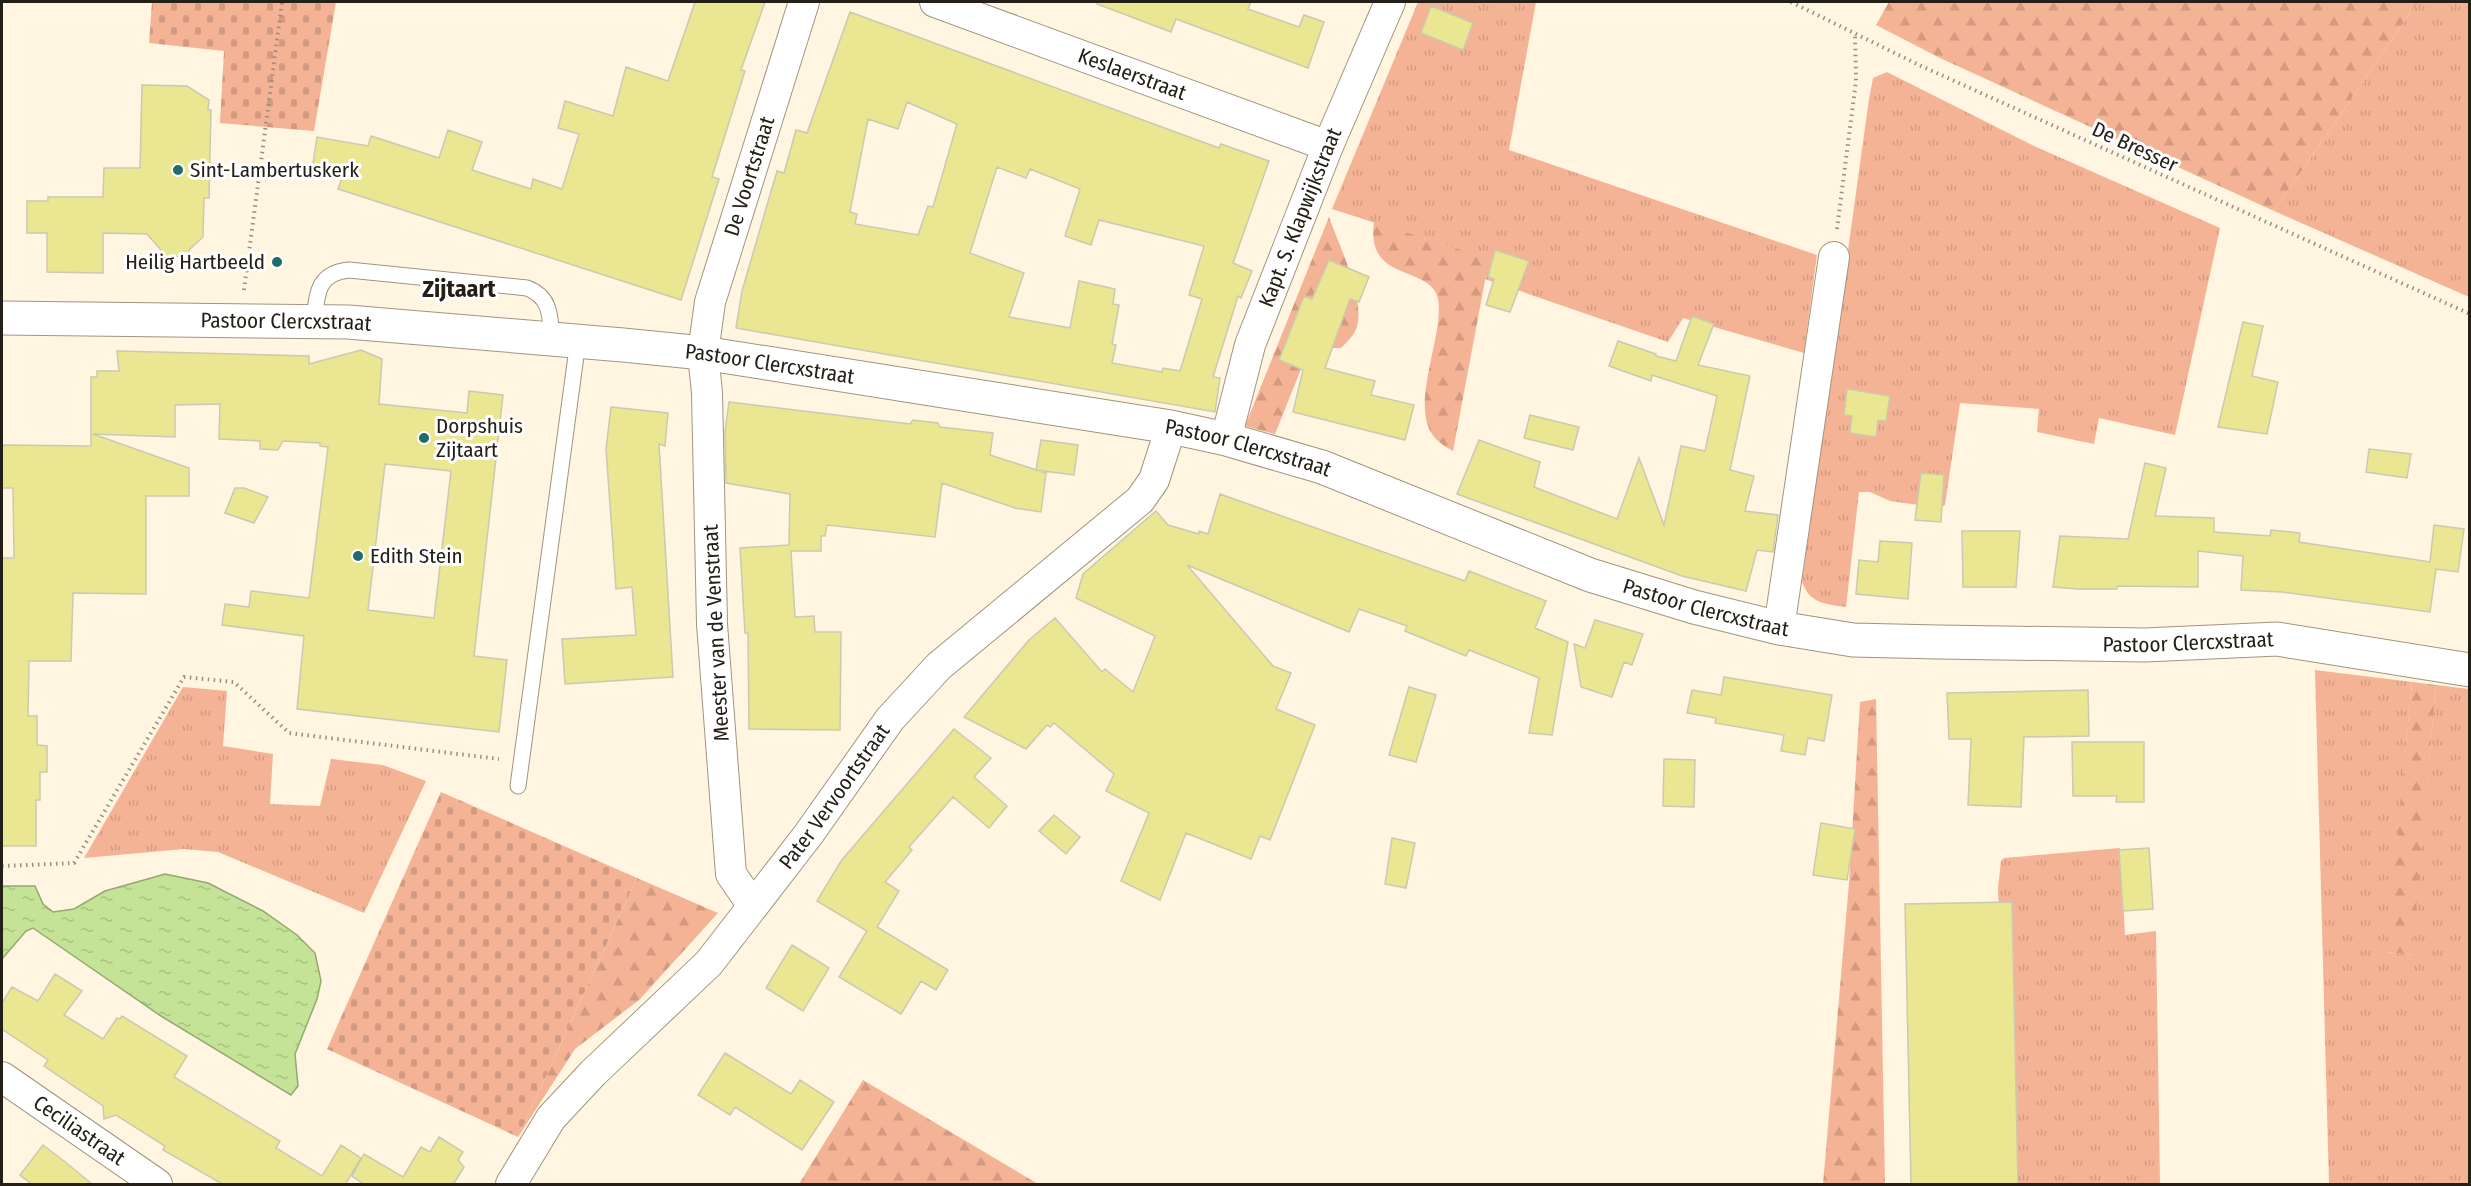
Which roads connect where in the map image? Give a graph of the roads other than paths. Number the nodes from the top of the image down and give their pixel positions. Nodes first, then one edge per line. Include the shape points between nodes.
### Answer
1 (804, 2) edge
2 (935, 2) edge
3 (1390, 2) edge
4 (1328, 146) junction
5 (1834, 257) road end
6 (2, 318) edge
7 (314, 321) junction
8 (565, 340) junction
9 (703, 353) junction
10 (1170, 427) junction
11 (1226, 439) junction
12 (1779, 628) junction
13 (2469, 670) edge
14 (518, 786) dead end
15 (753, 906) junction
16 (2, 1077) edge
17 (157, 1185) edge
18 (511, 1185) edge

1 - 9 street, De Voortstraat via 710,302
2 - 4 street, Keslaerstraat
3 - 4 street, Kapt. S. Klapwijkstraat
4 - 11 street, Kapt. S. Klapwijkstraat via 1251,345
5 - 12 street
6 - 7 street, Pastoor Clercxstraat
7 - 8 street, Pastoor Clercxstraat
7 - 8 lane via 316,295 322,283 334,271 349,270 527,288 544,297
8 - 9 street, Pastoor Clercxstraat
8 - 14 lane
9 - 10 street, Pastoor Clercxstraat
9 - 15 street, Meester van de Venstraat via 712,624 731,874
10 - 11 street, Pastoor Clercxstraat
10 - 15 street, Pater Vervoortstraat via 1154,480 1140,500 939,666 890,719
11 - 12 street, Pastoor Clercxstraat via 1322,467 1590,575
12 - 13 street, Pastoor Clercxstraat via 1853,640 1938,642 2145,645 2277,639
15 - 18 street, Pater Vervoortstraat via 709,963 551,1118
16 - 17 street, Ceciliastraat

